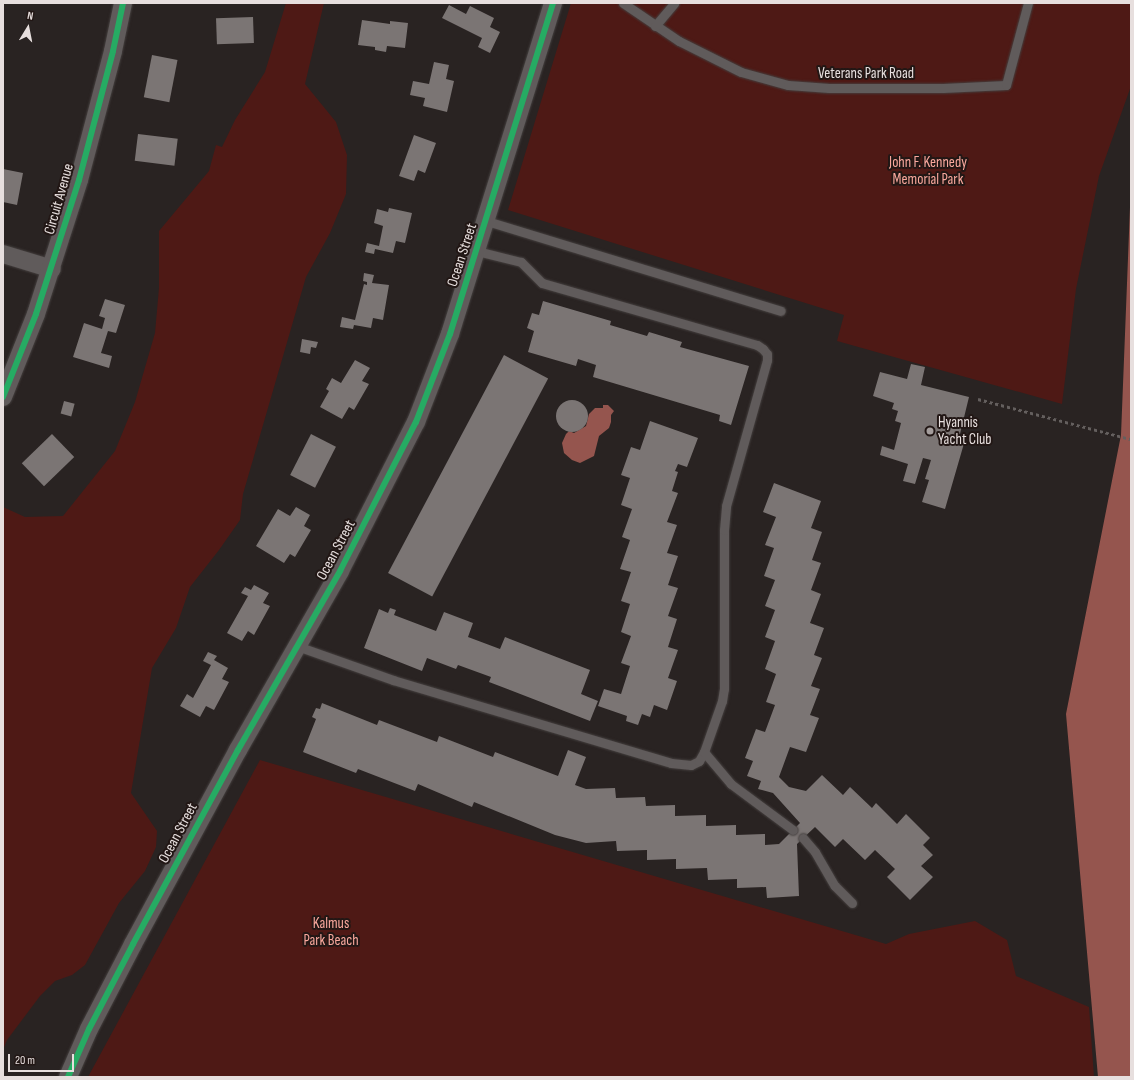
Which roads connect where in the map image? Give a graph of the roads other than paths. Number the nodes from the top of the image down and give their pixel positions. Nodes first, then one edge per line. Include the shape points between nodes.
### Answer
1 (123, 3) edge
2 (553, 3) edge
3 (623, 3) edge
4 (674, 3) edge
5 (1028, 3) edge
6 (655, 26) junction
7 (487, 221) junction
8 (477, 251) junction
9 (3, 254) edge
10 (52, 269) junction
11 (781, 311) dead end
12 (3, 397) edge
13 (297, 646) junction
14 (704, 752) junction
15 (793, 830) dead end
16 (803, 838) dead end
17 (852, 903) dead end
18 (68, 1077) edge

1 - 10 street, Circuit Avenue via 79,180
2 - 7 street, Ocean Street
3 - 6 lane, Veterans Park Road
4 - 6 lane
5 - 6 lane, Veterans Park Road via 1006,85 829,88 788,85 734,69
7 - 8 street, Ocean Street
7 - 11 lane
8 - 13 street, Ocean Street via 436,373 416,422 343,564
8 - 14 lane via 521,262 542,283 756,345 764,348 767,354 726,506 724,690
9 - 10 street
10 - 12 street, Circuit Avenue
13 - 14 lane via 392,680 671,762 691,764 699,761
13 - 18 street, Ocean Street via 147,918 89,1029
14 - 15 lane via 731,784
16 - 17 lane via 815,852 835,886

